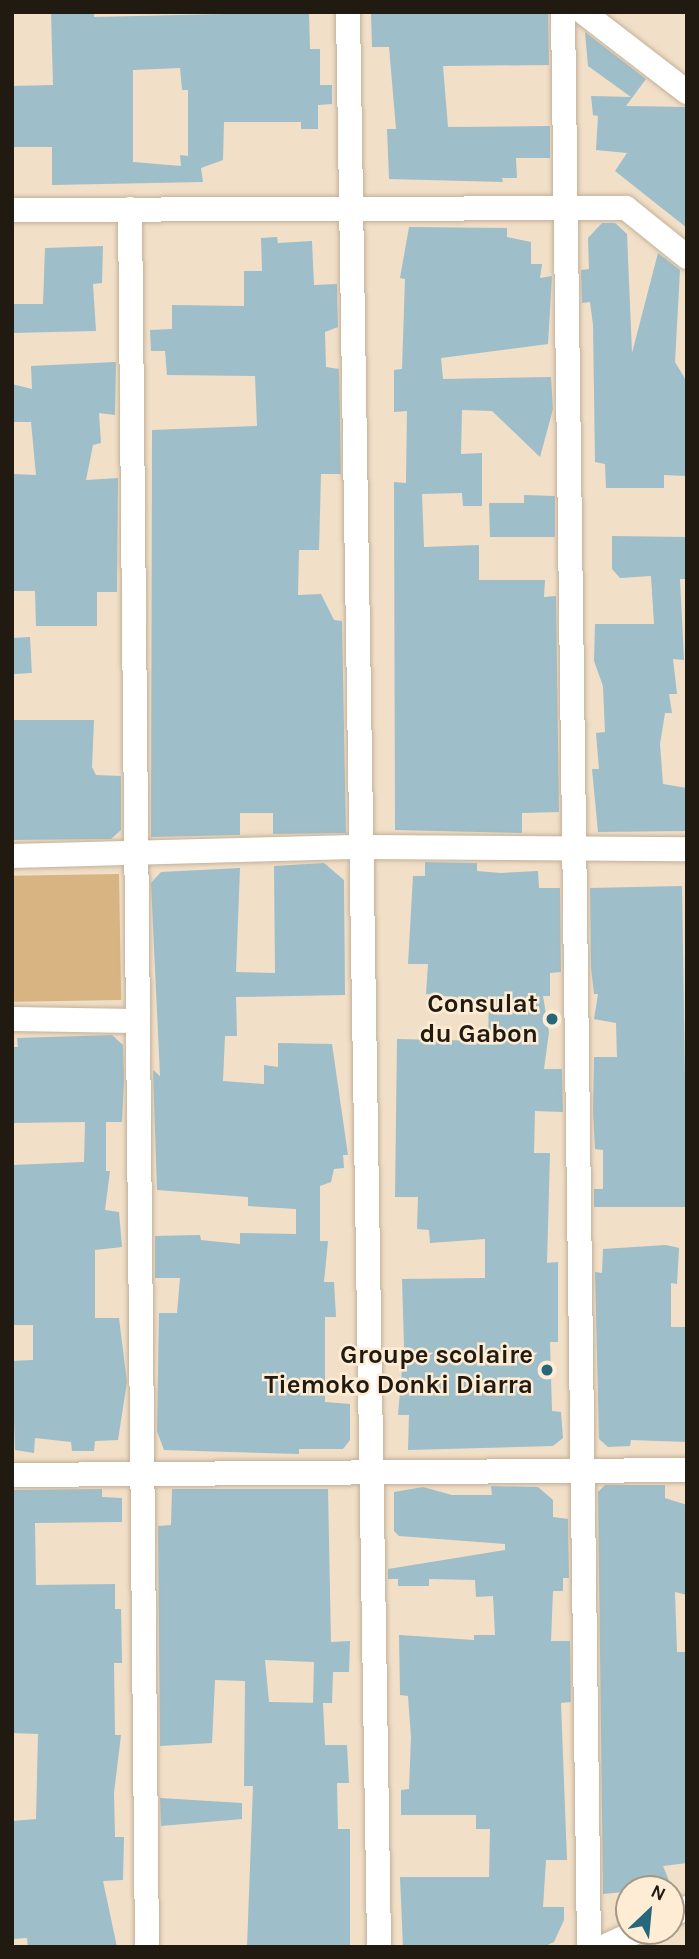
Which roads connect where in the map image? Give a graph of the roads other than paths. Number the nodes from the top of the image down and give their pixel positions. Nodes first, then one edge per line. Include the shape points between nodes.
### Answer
1 (348, 12) edge
2 (563, 12) edge
3 (595, 17) edge
4 (687, 92) edge
5 (355, 206) junction
6 (566, 208) junction
7 (130, 209) junction
8 (12, 210) edge
9 (687, 257) edge
10 (363, 847) junction
11 (575, 847) junction
12 (687, 849) edge
13 (135, 852) junction
14 (12, 856) edge
15 (12, 1019) edge
16 (137, 1021) junction
17 (687, 1470) edge
18 (372, 1471) junction
19 (142, 1473) junction
20 (583, 1473) junction
21 (12, 1475) edge
22 (147, 1947) edge
23 (379, 1947) edge
24 (589, 1947) edge

1 - 5 street
2 - 6 street
3 - 4 street
5 - 6 street
5 - 7 street
5 - 10 street
6 - 9 street via 626,208
6 - 11 street
7 - 8 street
7 - 13 street
10 - 11 street
10 - 13 street
10 - 18 street
11 - 12 street
11 - 20 street
13 - 14 street
13 - 16 street
15 - 16 street
16 - 19 street
17 - 20 street
18 - 19 street
18 - 20 street
18 - 23 street
19 - 21 street
19 - 22 street
20 - 24 street

